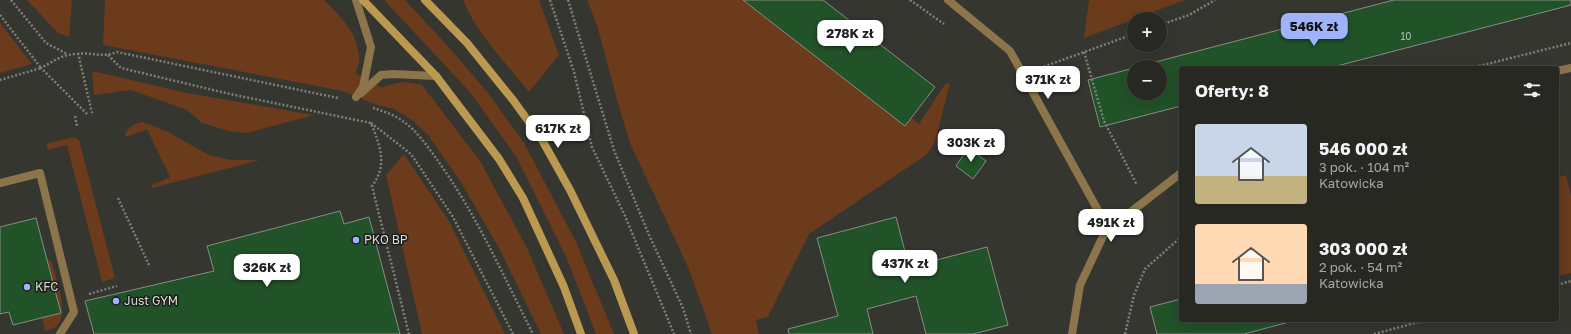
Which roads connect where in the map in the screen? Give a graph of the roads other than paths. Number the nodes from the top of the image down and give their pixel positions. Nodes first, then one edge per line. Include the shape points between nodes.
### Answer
1 (356, 0) edge
2 (363, 0) edge
3 (425, 0) edge
4 (948, 0) edge
5 (1571, 68) edge
6 (1559, 71) edge
7 (436, 76) junction
8 (1179, 175) edge
9 (0, 183) edge
10 (1105, 232) junction
11 (60, 334) edge
12 (581, 334) edge
13 (634, 334) edge
14 (1072, 334) edge

1 - 7 street via 371,47 363,87 356,97 381,75
2 - 7 main road
3 - 13 main road via 468,43 542,140 570,190 614,280
4 - 10 street via 1010,51 1100,214
5 - 6 street
7 - 12 main road via 500,159 523,198 564,287
8 - 10 street
9 - 11 street via 40,173 74,312
10 - 14 street via 1080,285

